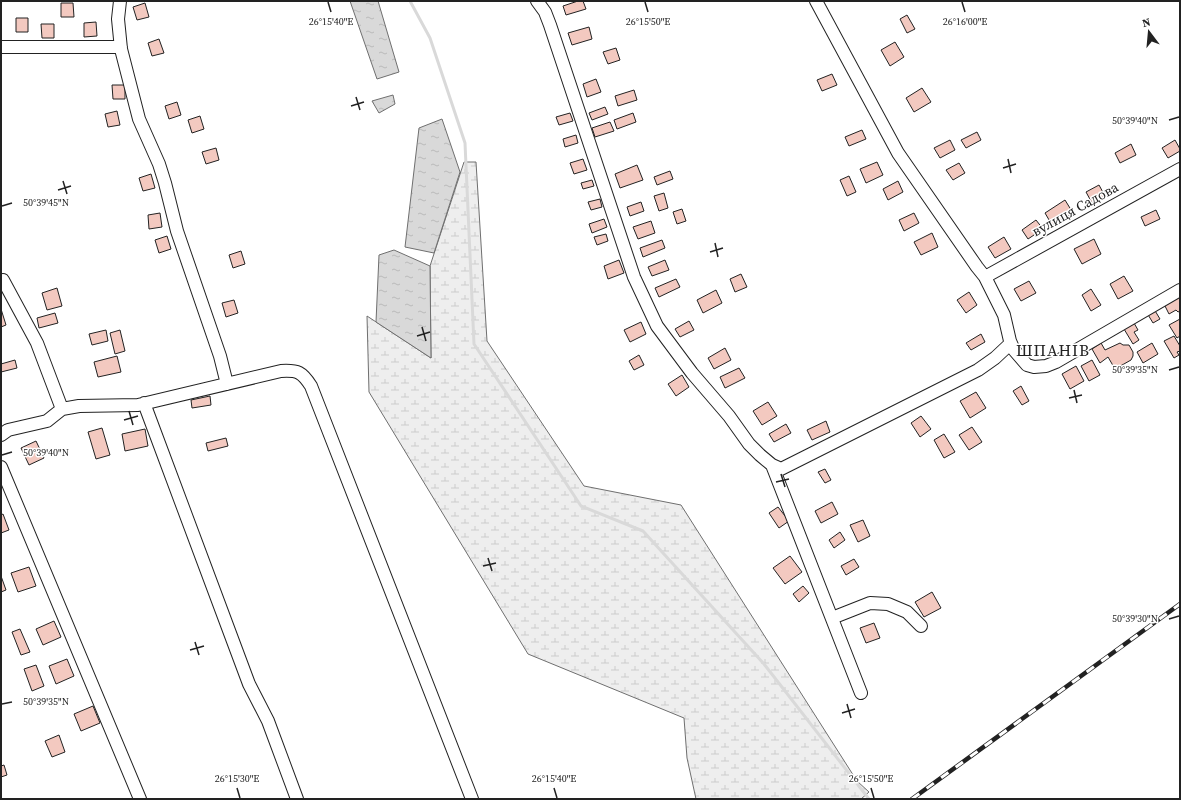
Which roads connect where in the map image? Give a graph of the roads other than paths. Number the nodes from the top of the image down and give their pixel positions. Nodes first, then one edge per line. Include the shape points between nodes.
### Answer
1 (120, 1) edge
2 (537, 1) edge
3 (816, 1) edge
4 (1, 47) edge
5 (121, 47) junction
6 (1180, 169) edge
7 (985, 277) junction
8 (1, 281) edge
9 (1180, 290) edge
10 (1011, 343) junction
11 (227, 384) junction
12 (144, 403) junction
13 (62, 409) junction
14 (1, 435) edge
15 (772, 465) junction
16 (1, 467) edge
17 (832, 618) junction
18 (921, 626) dead end
19 (861, 693) dead end
20 (140, 799) edge
21 (297, 799) edge
22 (472, 799) edge

1 - 5 street via 118,19
2 - 15 street via 545,12 550,26 634,277 657,326 749,444
3 - 7 street via 898,153
4 - 5 street
5 - 11 street via 139,118 159,164 177,231 220,356
6 - 7 street, вулиця Садова
7 - 10 street via 1004,315
8 - 13 street via 3,280 37,344
9 - 10 street via 1046,366 1027,365
10 - 15 street via 978,370 781,469
11 - 12 street
11 - 22 street via 291,370 300,372 311,386
12 - 13 street
12 - 21 street via 249,684 268,721
13 - 14 street via 47,422 8,430
15 - 17 street
16 - 20 street
17 - 18 street via 870,603 888,604 907,612
17 - 19 street

